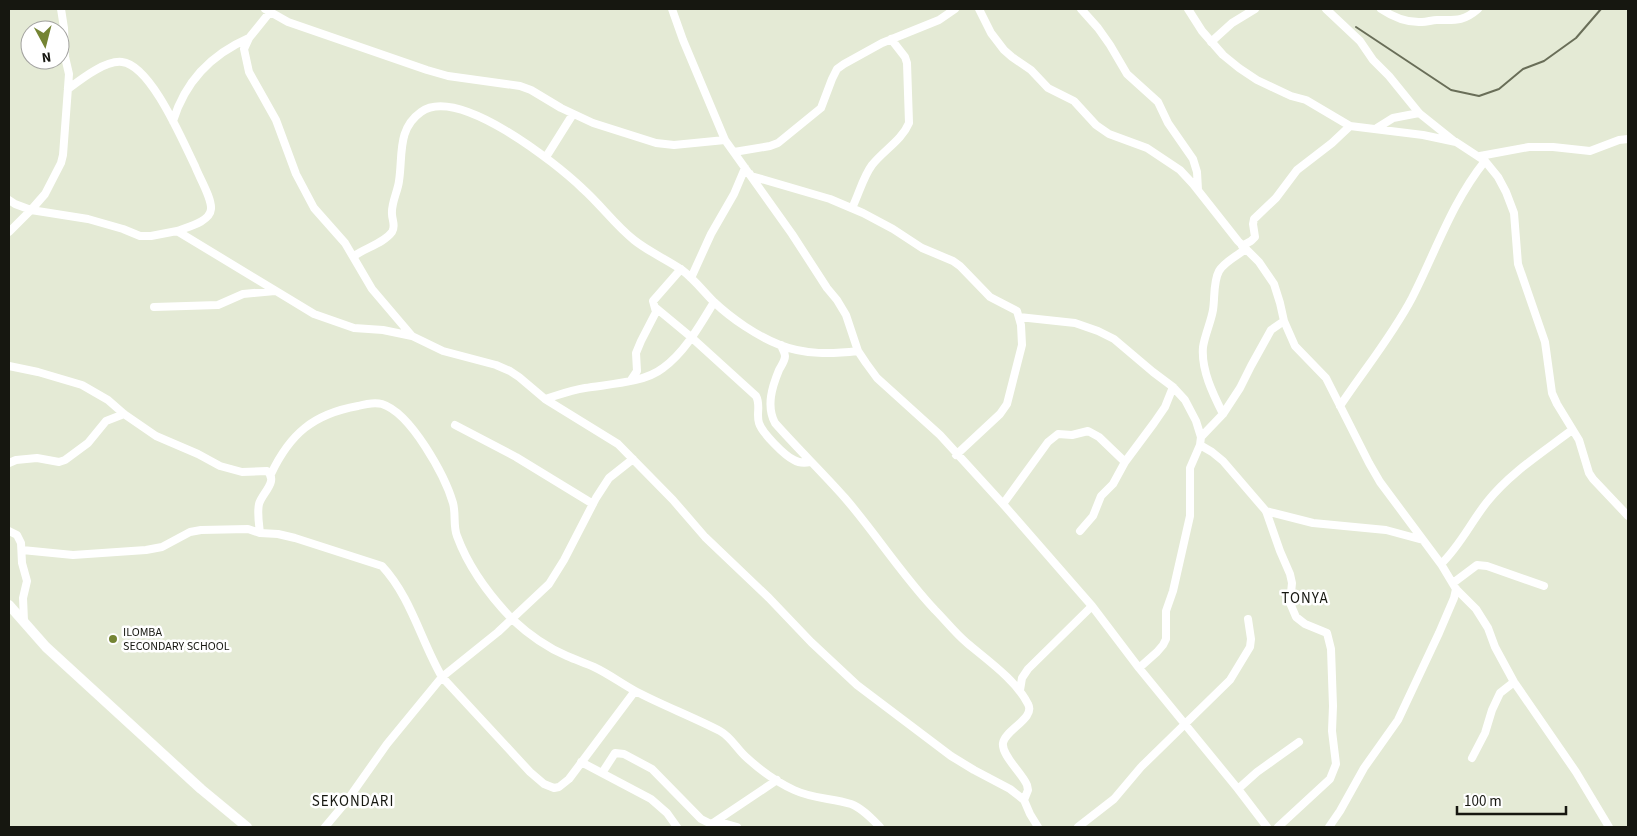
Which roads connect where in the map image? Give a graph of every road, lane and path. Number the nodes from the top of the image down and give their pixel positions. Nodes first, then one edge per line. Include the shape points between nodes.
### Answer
1 (61, 9) edge
2 (672, 9) edge
3 (955, 9) edge
4 (979, 9) edge
5 (1081, 9) edge
6 (1188, 9) edge
7 (1255, 9) edge
8 (1326, 9) edge
9 (1381, 9) edge
10 (1478, 9) edge
11 (268, 11) edge
12 (249, 38) junction
13 (891, 40) junction
14 (1211, 42) junction
15 (68, 89) junction
16 (1419, 113) junction
17 (573, 114) junction
18 (173, 121) junction
19 (1350, 126) junction
20 (1377, 128) junction
21 (1628, 139) edge
22 (725, 140) junction
23 (1456, 142) junction
24 (734, 152) junction
25 (546, 157) junction
26 (1483, 158) junction
27 (747, 171) junction
28 (1198, 190) junction
29 (9, 200) edge
30 (852, 208) junction
31 (31, 210) junction
32 (177, 231) junction
33 (9, 232) edge
34 (1244, 247) junction
35 (354, 256) junction
36 (681, 269) junction
37 (691, 278) junction
38 (274, 291) junction
39 (714, 302) junction
40 (154, 306) dead end
41 (656, 308) junction
42 (1019, 317) junction
43 (1284, 321) junction
44 (412, 336) junction
45 (691, 337) junction
46 (780, 345) junction
47 (858, 351) junction
48 (9, 366) edge
49 (631, 380) junction
50 (1173, 387) junction
51 (545, 399) junction
52 (1340, 406) junction
53 (124, 414) junction
54 (1223, 414) junction
55 (455, 425) dead end
56 (1572, 430) junction
57 (1200, 441) junction
58 (956, 455) junction
59 (633, 459) junction
60 (810, 462) junction
61 (1125, 462) junction
62 (9, 463) edge
63 (271, 474) junction
64 (593, 504) junction
65 (1003, 504) junction
66 (1266, 511) junction
67 (1628, 516) edge
68 (9, 531) edge
69 (1080, 531) dead end
70 (260, 533) junction
71 (1423, 540) junction
72 (22, 550) junction
73 (1441, 564) junction
74 (1454, 586) junction
75 (1544, 586) dead end
76 (9, 606) edge
77 (1092, 606) junction
78 (513, 619) junction
79 (1248, 619) dead end
80 (24, 625) junction
81 (1139, 668) junction
82 (442, 677) junction
83 (1514, 682) junction
84 (1020, 690) junction
85 (635, 691) junction
86 (1184, 724) junction
87 (1300, 742) dead end
88 (1472, 758) dead end
89 (581, 762) junction
90 (602, 773) junction
91 (777, 780) junction
92 (1238, 789) junction
93 (1024, 800) junction
94 (709, 826) edge
95 (246, 827) edge
96 (325, 827) edge
97 (677, 827) edge
98 (738, 827) edge
99 (880, 827) edge
100 (1038, 827) edge
101 (1078, 827) edge
102 (1267, 827) edge
103 (1278, 827) edge
104 (1329, 827) edge
105 (1609, 827) edge

1 - 15 street
2 - 22 street
3 - 13 street via 939,20
4 - 28 street via 999,45 1048,88 1074,101 1109,134 1166,159
5 - 28 street via 1110,45 1127,74 1158,102 1193,159
6 - 14 street
7 - 14 street via 1232,23
8 - 16 street via 1360,41
9 - 10 street via 1392,17 1411,23 1436,19 1450,21 1464,18
11 - 12 street
11 - 17 street via 288,22 448,76 520,86
12 - 18 street via 234,44 202,69 181,99
12 - 35 street via 244,50 249,72 276,120 296,174 314,208
13 - 24 street via 837,69 821,108 789,135 770,146
13 - 30 street via 907,63 909,123 906,131 872,165
14 - 19 street via 1257,80 1306,100
15 - 18 street via 97,70 122,62 144,77
15 - 31 street via 61,163 45,194
16 - 20 street via 1393,118
16 - 23 street
17 - 22 street via 656,143 674,145
17 - 25 street
18 - 32 street via 208,195 211,209 200,222
19 - 20 street
19 - 34 street via 1297,170 1276,198 1254,219 1255,237
20 - 23 street
21 - 26 street via 1590,151 1553,146 1529,147
22 - 24 street
23 - 26 street
24 - 27 street
25 - 35 street via 470,112 444,105 422,111 405,130 401,142 399,182 392,214 394,228 384,239
25 - 36 street via 584,189 632,239
26 - 52 street via 1441,235 1412,299
26 - 56 street via 1498,177 1514,214 1518,264 1545,342 1552,392
27 - 30 street via 751,176
27 - 37 street via 711,234
27 - 47 street via 837,300 846,315
28 - 34 street
29 - 31 street
30 - 42 street via 922,248 953,261 985,293 1013,308
31 - 32 street via 88,219 140,236
31 - 33 street
32 - 38 street
34 - 43 street via 1270,278
34 - 54 street via 1219,272 1203,348 1208,380
35 - 44 street via 372,289
36 - 37 street
36 - 41 street via 654,300
37 - 39 street
38 - 40 street via 243,294 218,305
38 - 44 street via 314,314 354,328
39 - 45 street
39 - 46 street via 759,335
41 - 45 street
41 - 49 street via 636,353 637,371
42 - 50 street via 1075,323 1098,331 1114,339
42 - 58 street via 1022,350 1007,404
43 - 52 street via 1295,346 1326,378
43 - 54 street via 1271,330
44 - 51 street via 443,351 510,370
45 - 49 street via 663,368
45 - 60 street via 756,396 759,424 777,446 794,460
46 - 47 street via 814,353
46 - 60 street via 784,360 773,390 770,414
47 - 58 street via 877,378
48 - 53 street via 82,385
49 - 51 street via 583,388
50 - 57 street via 1192,411
50 - 61 street via 1154,424
51 - 59 street via 618,444
52 - 71 street via 1380,482
53 - 62 street via 106,421 88,443 65,460 37,458
53 - 63 street via 156,436 220,466 242,472 267,471
54 - 57 street
55 - 64 street via 516,457
56 - 67 street via 1580,440 1593,479
56 - 73 street via 1518,472 1487,502 1454,552
57 - 66 street via 1223,461
57 - 81 street via 1190,468 1190,516 1166,611 1166,638 1157,652
58 - 65 street
59 - 64 street via 609,478
59 - 93 street via 705,537 863,691 952,756
60 - 84 street via 846,499 932,607 965,642
61 - 65 street via 1088,431 1058,434 1048,442
61 - 69 street via 1113,484 1101,496 1093,516
63 - 70 street via 271,484 259,504
63 - 78 street via 281,453 294,438 322,416 343,408 369,404 381,404 395,411 413,429 443,480 453,503 457,535 466,556
64 - 78 street via 549,584
65 - 77 street
66 - 71 street via 1313,522 1386,530
66 - 103 street via 1290,574 1290,603 1296,617 1329,636 1333,683 1332,731 1336,764 1330,779
68 - 72 street via 19,538
70 - 72 street via 248,529 201,530 181,535 155,549 112,553 72,555
70 - 82 street via 287,536 382,566 402,594
71 - 73 street
72 - 80 street via 27,581 22,598
73 - 74 street
74 - 75 street via 1477,564
74 - 83 street via 1488,628
74 - 104 street via 1454,598 1440,633 1398,720 1364,768
76 - 80 street
77 - 81 street
77 - 84 street via 1028,669
78 - 82 street
78 - 85 street via 555,650 605,672
79 - 86 street via 1251,640 1242,661 1224,686
80 - 95 street via 75,675
81 - 86 street
82 - 89 street via 544,784 559,787
82 - 96 street
83 - 88 street via 1500,693
83 - 105 street via 1576,772
84 - 93 street via 1030,706 1028,714 1003,744 1005,754 1027,785
85 - 89 street
85 - 91 street via 722,732 745,756
86 - 92 street
86 - 101 street via 1114,799
87 - 92 street
89 - 90 street
90 - 94 street via 615,753 624,754 658,774
90 - 97 street via 660,805
91 - 94 street
91 - 99 street via 808,796 850,804
92 - 102 street
93 - 100 street
94 - 98 street

